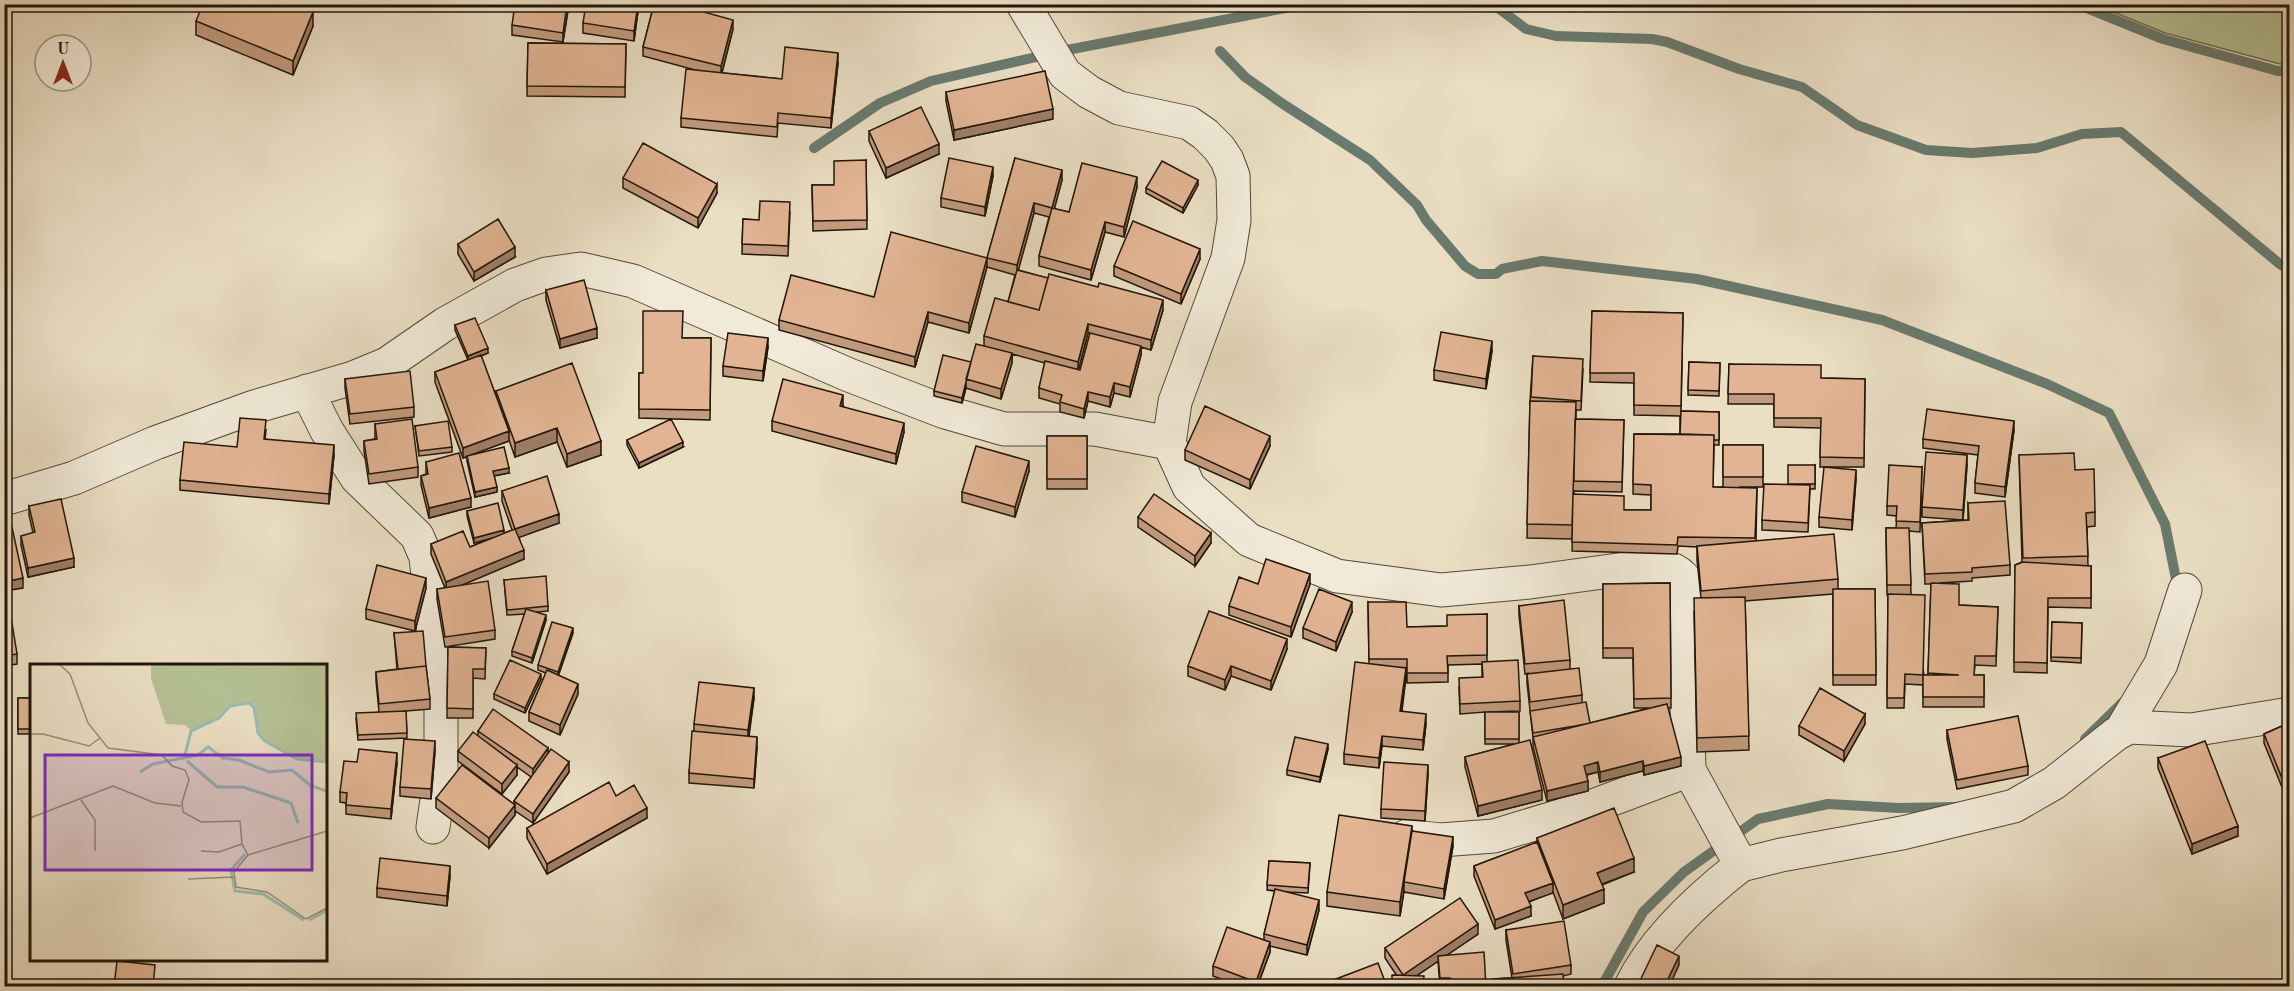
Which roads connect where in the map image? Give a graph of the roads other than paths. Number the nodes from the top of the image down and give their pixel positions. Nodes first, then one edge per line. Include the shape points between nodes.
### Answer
1 (1023, 4) edge
2 (307, 391) junction
3 (1169, 443) junction
4 (4, 499) edge
5 (2186, 590) dead end
6 (2289, 714) edge
7 (2121, 731) junction
8 (1689, 770) junction
9 (434, 827) dead end
10 (1375, 831) edge
11 (1737, 856) junction
12 (1631, 987) edge

1 - 3 street via 1065,74 1119,108 1189,123 1219,148 1233,176 1234,220 1228,258 1175,402
2 - 3 street via 387,364 445,324 515,285 546,274 581,270 633,281 849,375 945,412 1004,429 1095,429
2 - 4 street via 154,443 74,478
2 - 9 street via 357,478 417,536 426,557 441,703 441,773
3 - 8 street via 1189,487 1249,540 1337,576 1441,590 1647,566 1675,570 1683,578
5 - 7 street via 2161,664
6 - 7 street via 2190,730 2128,727
7 - 11 street via 2054,783 2014,806 1902,833 1781,855
8 - 10 street via 1596,805 1494,836 1440,840
8 - 11 street
11 - 12 street via 1642,963

